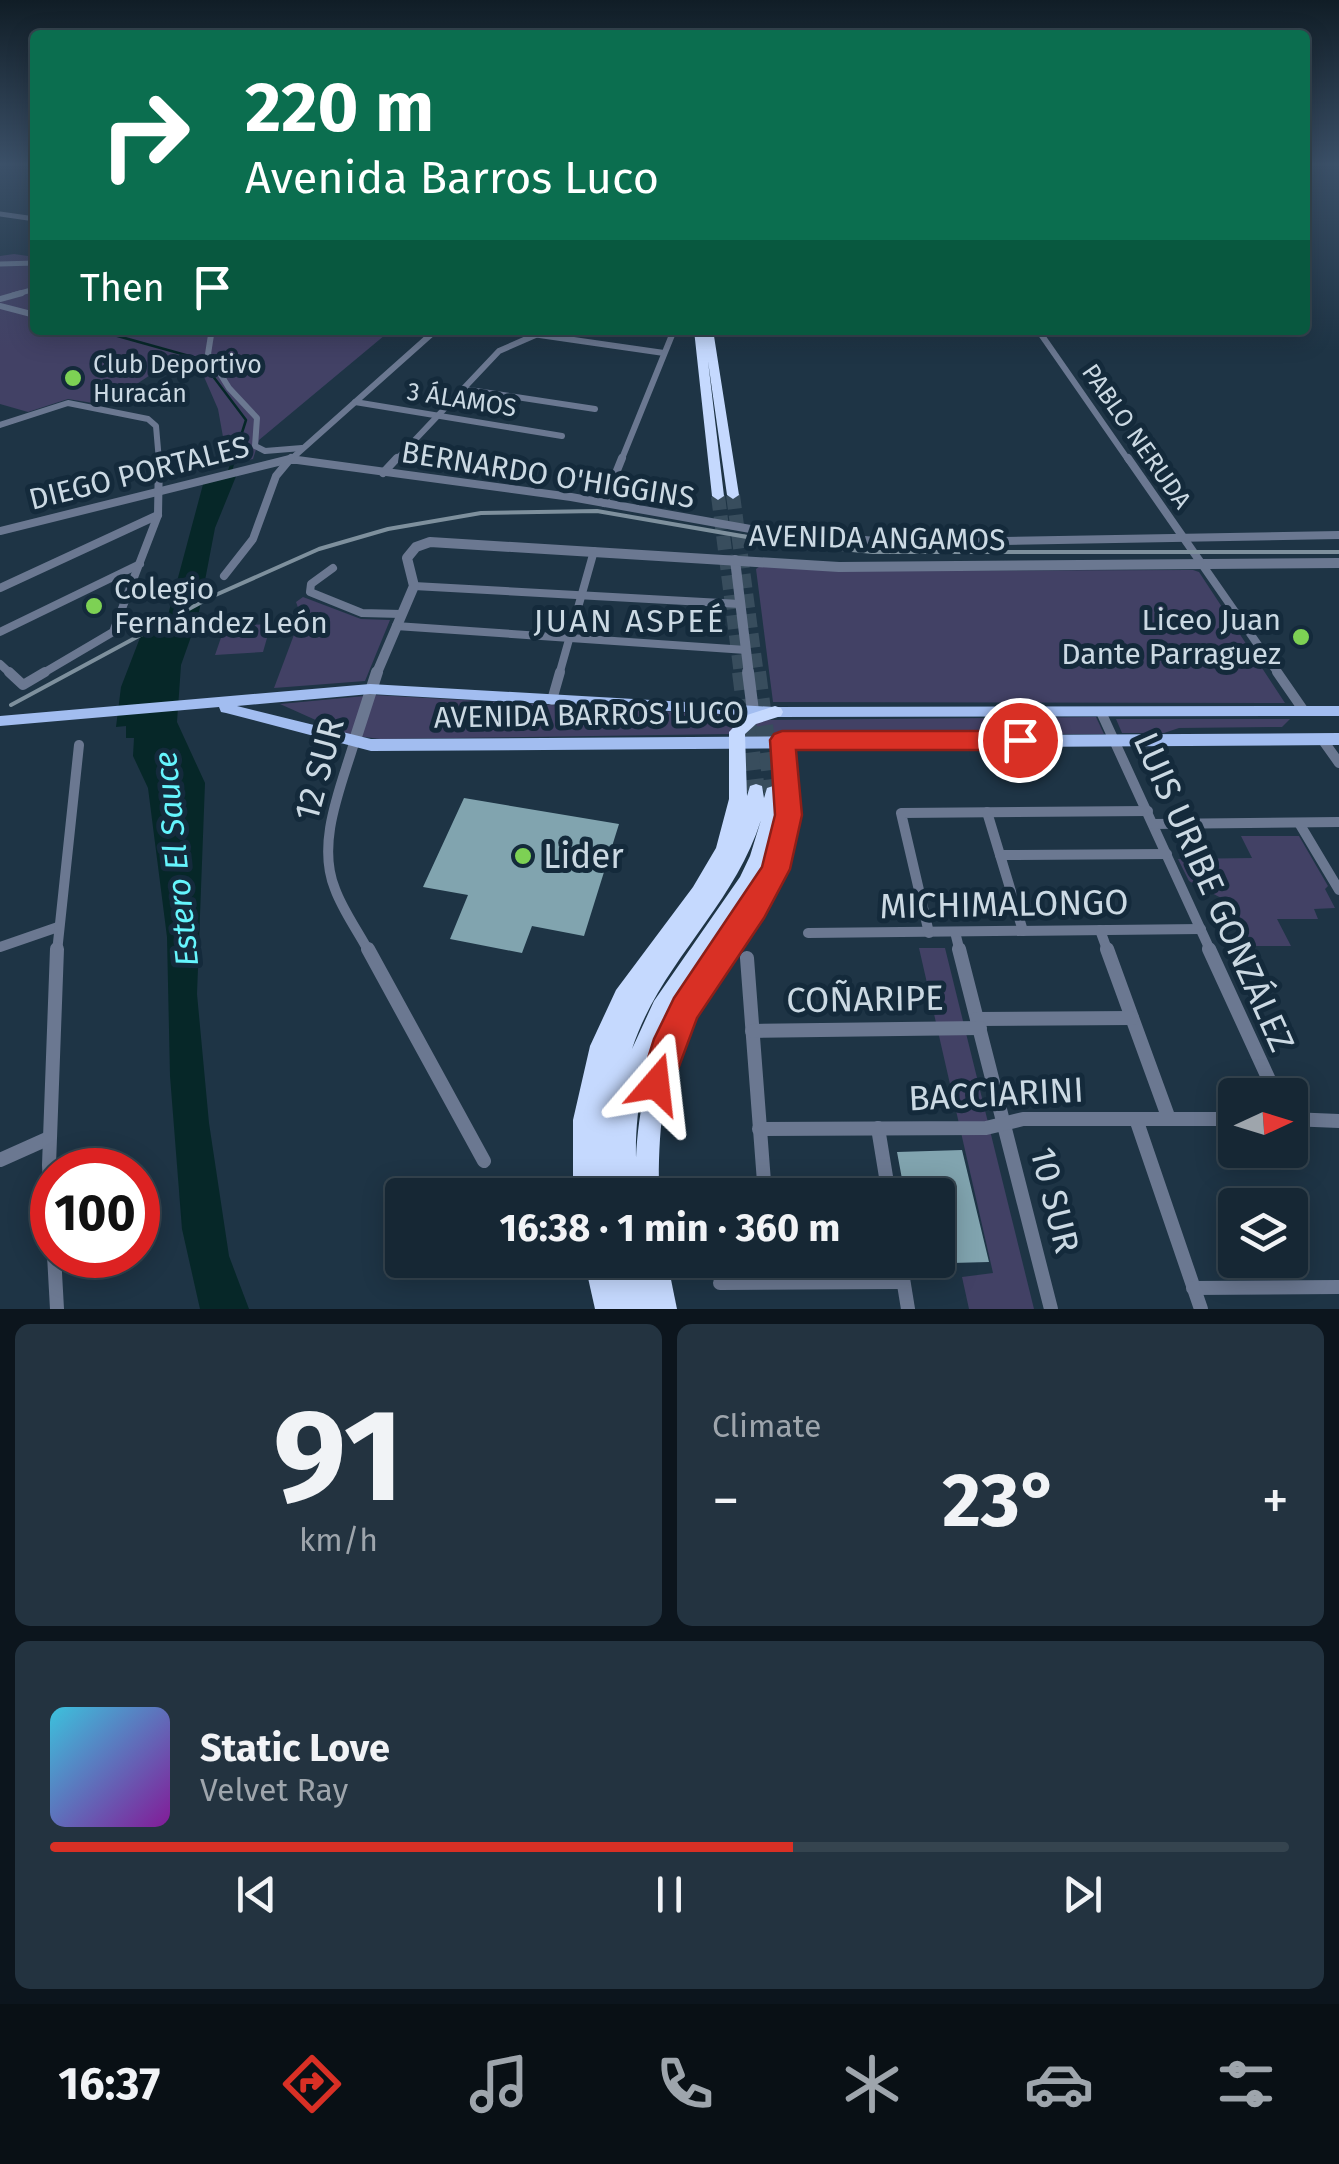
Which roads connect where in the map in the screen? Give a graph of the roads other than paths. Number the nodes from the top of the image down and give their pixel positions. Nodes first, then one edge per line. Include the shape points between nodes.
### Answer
1 (30, 263) edge
2 (0, 264) edge
3 (30, 291) edge
4 (0, 302) edge
5 (30, 313) edge
6 (211, 335) edge
7 (430, 335) edge
8 (538, 335) joint
9 (672, 335) edge
10 (700, 335) edge
11 (710, 335) edge
12 (1042, 335) edge
13 (664, 353) junction
14 (463, 389) junction
15 (355, 402) junction
16 (595, 409) dead end
17 (437, 416) junction
18 (0, 425) edge
19 (562, 436) dead end
20 (302, 448) junction
21 (290, 459) junction
22 (383, 472) junction
23 (161, 489) junction
24 (733, 495) tunnel mouth
25 (718, 496) tunnel mouth
26 (604, 503) junction
27 (158, 515) junction
28 (0, 531) edge
29 (1339, 534) edge
30 (1183, 538) junction
31 (416, 547) joint
32 (594, 552) junction
33 (735, 560) junction
34 (140, 564) junction
35 (1339, 564) edge
36 (1202, 565) junction
37 (334, 568) dead end
38 (224, 576) dead end
39 (414, 586) junction
40 (0, 588) edge
41 (581, 595) junction
42 (740, 604) junction
43 (401, 614) junction
44 (396, 626) junction
45 (0, 632) edge
46 (568, 639) junction
47 (746, 650) junction
48 (0, 664) edge
49 (370, 689) junction
50 (552, 700) junction
51 (206, 706) junction
52 (752, 711) junction
53 (775, 712) junction
54 (1101, 712) junction
55 (1304, 712) junction
56 (1339, 712) edge
57 (0, 720) edge
58 (1331, 739) edge
59 (782, 740) junction
60 (1116, 740) junction
61 (1279, 740) junction
62 (736, 741) junction
63 (354, 743) junction
64 (80, 744) dead end
65 (1339, 763) edge
66 (1148, 811) junction
67 (987, 812) junction
68 (1339, 822) edge
69 (1300, 823) junction
70 (1154, 824) junction
71 (1167, 854) junction
72 (1000, 855) junction
73 (1339, 890) edge
74 (58, 927) junction
75 (1201, 929) junction
76 (1100, 930) junction
77 (1024, 931) junction
78 (955, 932) junction
79 (808, 933) dead end
80 (929, 933) junction
81 (0, 948) edge
82 (747, 958) dead end
83 (1132, 1018) junction
84 (978, 1023) junction
85 (752, 1031) junction
86 (1268, 1078) edge
87 (1136, 1119) junction
88 (1170, 1119) junction
89 (1218, 1119) edge
90 (1308, 1119) edge
91 (1339, 1120) edge
92 (1004, 1124) junction
93 (878, 1128) junction
94 (760, 1129) junction
95 (47, 1139) junction
96 (0, 1160) edge
97 (484, 1161) dead end
98 (585, 1178) edge
99 (606, 1178) edge
100 (627, 1178) edge
101 (648, 1178) edge
102 (763, 1178) edge
103 (886, 1178) edge
104 (600, 1278) edge
105 (618, 1278) edge
106 (641, 1278) edge
107 (658, 1278) edge
108 (772, 1278) edge
109 (903, 1278) edge
110 (720, 1282) dead end
111 (772, 1282) junction
112 (904, 1282) junction
113 (1339, 1287) edge
114 (1194, 1288) junction
115 (57, 1309) edge
116 (608, 1309) edge
117 (625, 1309) edge
118 (649, 1309) edge
119 (664, 1309) edge
120 (908, 1309) edge
121 (1052, 1309) edge
122 (1201, 1309) edge

1 - 2 street
3 - 4 street
4 - 5 street
6 - 20 street via 208,354 255,414 255,446
7 - 15 street
8 - 13 street
8 - 14 street via 499,351
9 - 13 street
10 - 25 highway
11 - 24 highway
12 - 30 street, PABLO NERUDA
13 - 26 street
14 - 16 street
14 - 17 street
15 - 17 street, 3 ÁLAMOS
15 - 20 street
17 - 19 street, 3 ÁLAMOS
17 - 22 street
18 - 23 street via 68,402 154,423
20 - 21 street
21 - 22 street, BERNARDO O'HIGGINS
21 - 23 street, DIEGO PORTALES
21 - 38 street via 276,476 252,539
22 - 26 street, BERNARDO O'HIGGINS
23 - 27 street
23 - 28 street, DIEGO PORTALES
26 - 30 street, BERNARDO O'HIGGINS via 756,530 897,543
27 - 34 street
27 - 40 street
29 - 30 street, BERNARDO O'HIGGINS
30 - 36 street, PABLO NERUDA
31 - 32 street, AVENIDA ANGAMOS via 444,541
31 - 39 street, 12 SUR via 406,562
32 - 33 street, AVENIDA ANGAMOS
32 - 41 street
33 - 36 street, AVENIDA ANGAMOS via 839,567
33 - 42 street
34 - 45 street
34 - 48 street via 113,632 23,685
35 - 36 street, AVENIDA ANGAMOS
36 - 55 street, PABLO NERUDA
37 - 43 street via 310,592 362,613
39 - 41 street
39 - 43 street, 12 SUR
41 - 42 street
41 - 46 street
42 - 47 street
43 - 44 street, 12 SUR
44 - 46 street
44 - 49 street, 12 SUR
46 - 47 street
46 - 50 street
47 - 52 street
49 - 50 main road, AVENIDA BARROS LUCO
49 - 51 main road, AVENIDA BARROS LUCO
49 - 63 street, 12 SUR
50 - 52 main road, AVENIDA BARROS LUCO
51 - 57 main road, AVENIDA BARROS LUCO
51 - 63 main road, AVENIDA BARROS LUCO via 254,712
52 - 53 main road, AVENIDA BARROS LUCO
53 - 54 main road, AVENIDA BARROS LUCO
53 - 62 highway via 746,722
54 - 55 main road, AVENIDA BARROS LUCO
54 - 60 street, LUIS URIBE GONZÁLEZ
55 - 56 main road, AVENIDA BARROS LUCO
55 - 61 main road via 1297,730
58 - 61 main road, AVENIDA BARROS LUCO
58 - 65 street
59 - 60 main road, AVENIDA BARROS LUCO
59 - 62 main road, AVENIDA BARROS LUCO
59 - 101 highway via 789,796 780,855 762,896 670,1039 650,1122
60 - 61 main road, AVENIDA BARROS LUCO
60 - 66 street, LUIS URIBE GONZÁLEZ
62 - 63 main road, AVENIDA BARROS LUCO
62 - 98 highway via 738,799 725,849 623,997 601,1046 584,1120
63 - 97 street, 12 SUR via 328,835 334,888
64 - 74 street
66 - 67 street
66 - 70 street, LUIS URIBE GONZÁLEZ
67 - 72 street
67 - 80 street via 901,813
68 - 69 street
69 - 70 street
69 - 73 street
70 - 71 street, LUIS URIBE GONZÁLEZ
71 - 72 street
71 - 75 street, LUIS URIBE GONZÁLEZ
72 - 77 street
74 - 81 street
74 - 95 street
75 - 76 street, MICHIMALONGO
75 - 86 street, LUIS URIBE GONZÁLEZ
76 - 77 street, MICHIMALONGO
76 - 83 street
77 - 78 street, MICHIMALONGO
78 - 80 street, MICHIMALONGO
78 - 84 street, 10 SUR
79 - 80 street, MICHIMALONGO
82 - 85 street
83 - 84 street, COÑARIPE
83 - 88 street
84 - 85 street, COÑARIPE
84 - 92 street, 10 SUR
85 - 94 street
87 - 88 street, BACCIARINI
87 - 92 street, BACCIARINI
87 - 114 street
88 - 89 street, BACCIARINI
90 - 91 street
92 - 93 street, BACCIARINI
92 - 121 street, 10 SUR
93 - 94 street, BACCIARINI
93 - 103 street
94 - 102 street
95 - 96 street
95 - 115 street
99 - 100 highway via 608,1103 626,1032 652,982 738,860 764,792 768,834 753,876 670,993 644,1044 629,1104
104 - 116 highway
105 - 117 highway
106 - 118 highway
107 - 119 highway
108 - 111 street
109 - 112 street
110 - 111 street
111 - 112 street
112 - 120 street
113 - 114 street
114 - 122 street

